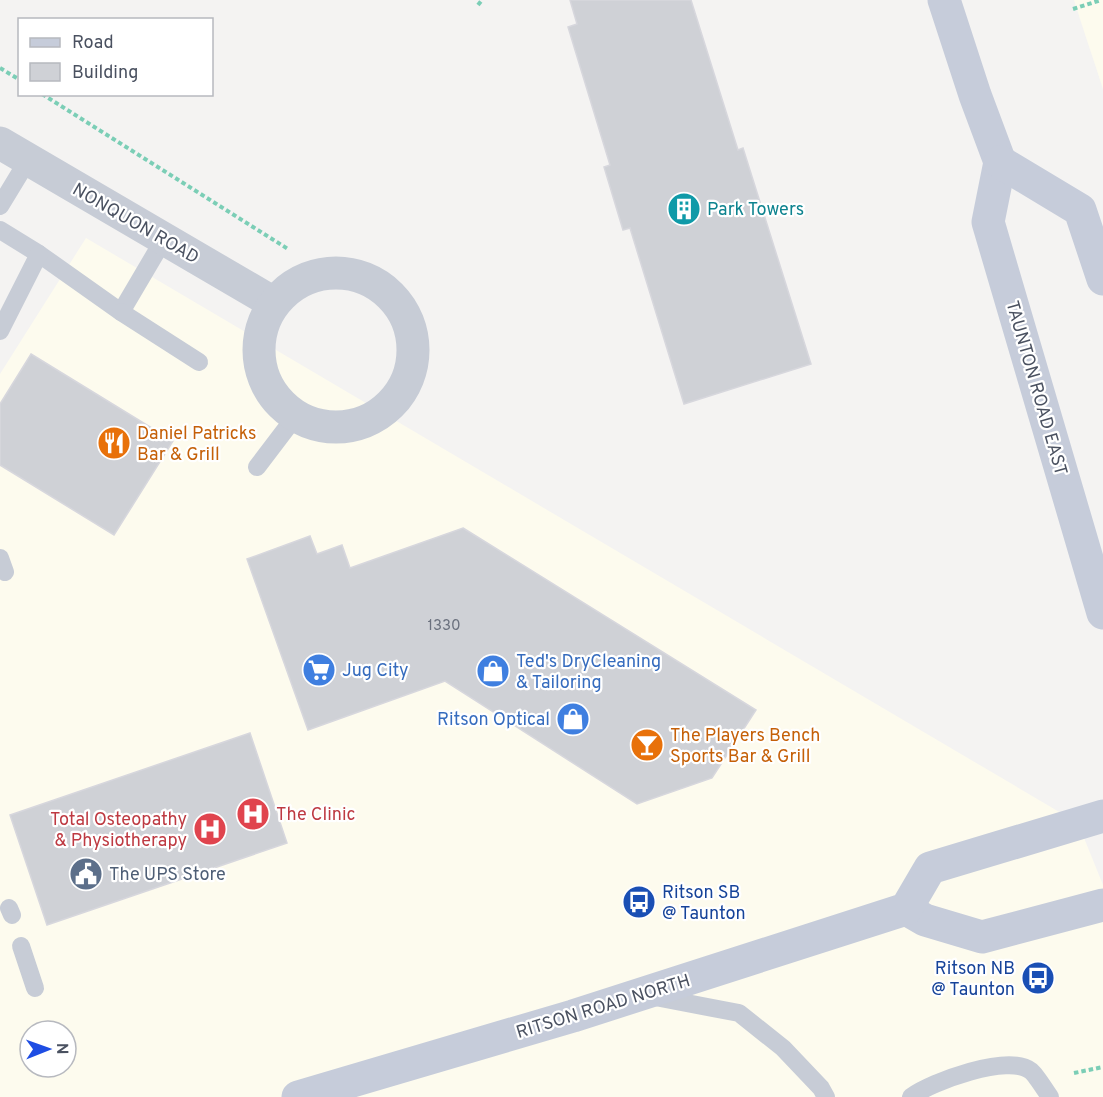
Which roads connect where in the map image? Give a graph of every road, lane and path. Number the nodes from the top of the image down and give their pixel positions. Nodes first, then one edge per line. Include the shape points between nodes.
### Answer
1 (482, 0) edge
2 (944, 0) edge
3 (1101, 0) edge
4 (478, 5) dead end
5 (1073, 9) dead end
6 (0, 68) edge
7 (18, 79) edge
8 (45, 96) edge
9 (0, 143) edge
10 (28, 160) junction
11 (1000, 162) junction
12 (0, 206) edge
13 (0, 230) edge
14 (164, 239) junction
15 (288, 249) dead end
16 (39, 254) junction
17 (1103, 279) edge
18 (272, 302) junction
19 (121, 312) junction
20 (0, 331) edge
21 (199, 362) dead end
22 (295, 417) junction
23 (257, 467) dead end
24 (1103, 613) edge
25 (1103, 816) edge
26 (1103, 905) edge
27 (906, 909) junction
28 (21, 946) dead end
29 (34, 988) dead end
30 (643, 994) junction
31 (298, 1097) edge
32 (826, 1097) edge
33 (911, 1097) edge
34 (1050, 1097) edge

1 - 4 path
2 - 11 main road
3 - 5 path
6 - 7 path
8 - 15 path
9 - 10 street, NONQUON ROAD
10 - 12 lane
10 - 14 street, NONQUON ROAD
11 - 17 main road via 1080,210
11 - 24 main road, TAUNTON ROAD EAST via 988,222
13 - 16 lane
14 - 18 street, NONQUON ROAD
14 - 19 lane
16 - 19 lane
16 - 20 lane
18 - 22 street via 258,346 262,373 275,399
18 - 22 street via 300,281 333,272 360,276 383,288 402,308 410,325 414,352 407,383 392,405 376,417 351,427 318,426
19 - 21 lane
22 - 23 lane
25 - 27 main road via 930,868
26 - 27 main road via 982,937 925,920
27 - 30 main road, RITSON ROAD NORTH
28 - 29 lane
30 - 31 main road, RITSON ROAD NORTH
30 - 32 lane via 740,1013 783,1048
33 - 34 lane via 962,1072 1012,1064 1030,1070

